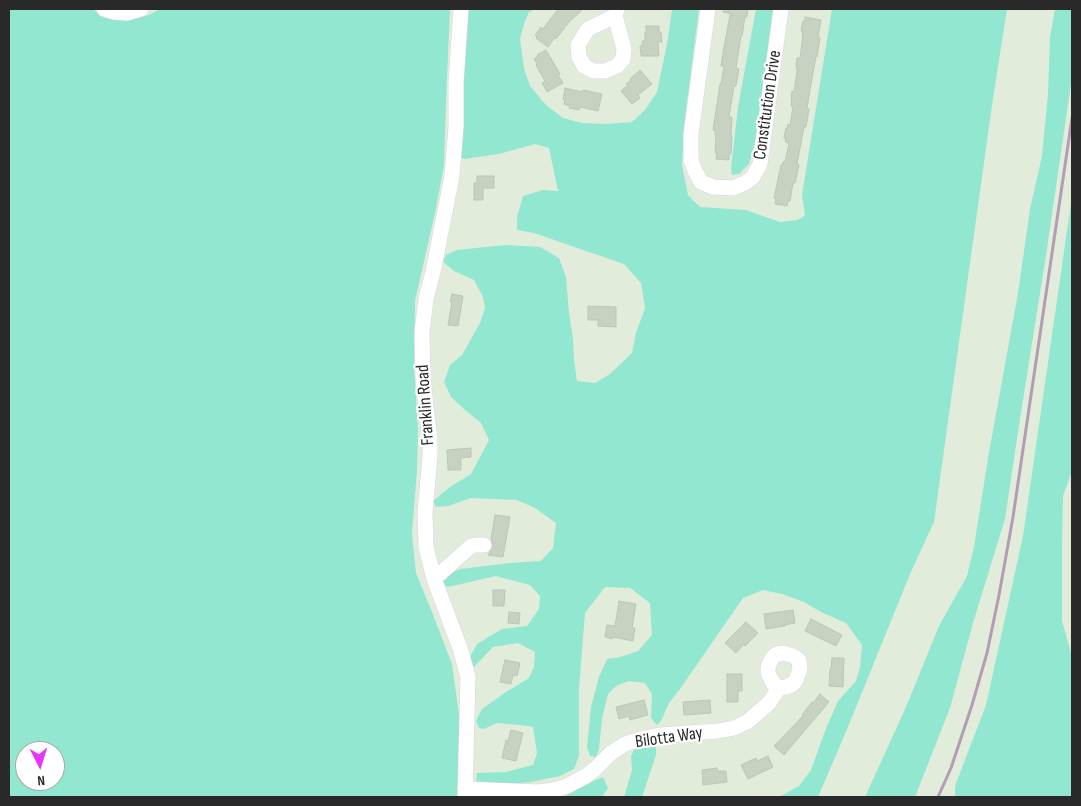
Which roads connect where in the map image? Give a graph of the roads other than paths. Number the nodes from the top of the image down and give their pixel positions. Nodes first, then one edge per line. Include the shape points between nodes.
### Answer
1 (104, 9) edge
2 (141, 9) edge
3 (461, 9) edge
4 (708, 9) edge
5 (781, 9) edge
6 (484, 545) dead end
7 (434, 579) junction
8 (779, 688) dead end
9 (466, 793) edge

1 - 2 street via 128,13
3 - 7 street, Franklin Road via 452,176 422,332 430,440 426,547
4 - 5 street, Constitution Drive via 691,134 691,160 701,182 713,187 733,188 753,177 760,164
6 - 7 street via 471,546
7 - 9 street, Franklin Road via 468,677
8 - 9 street, Bilotta Way via 769,703 747,722 718,731 660,736 625,744 586,776 567,786 538,792

